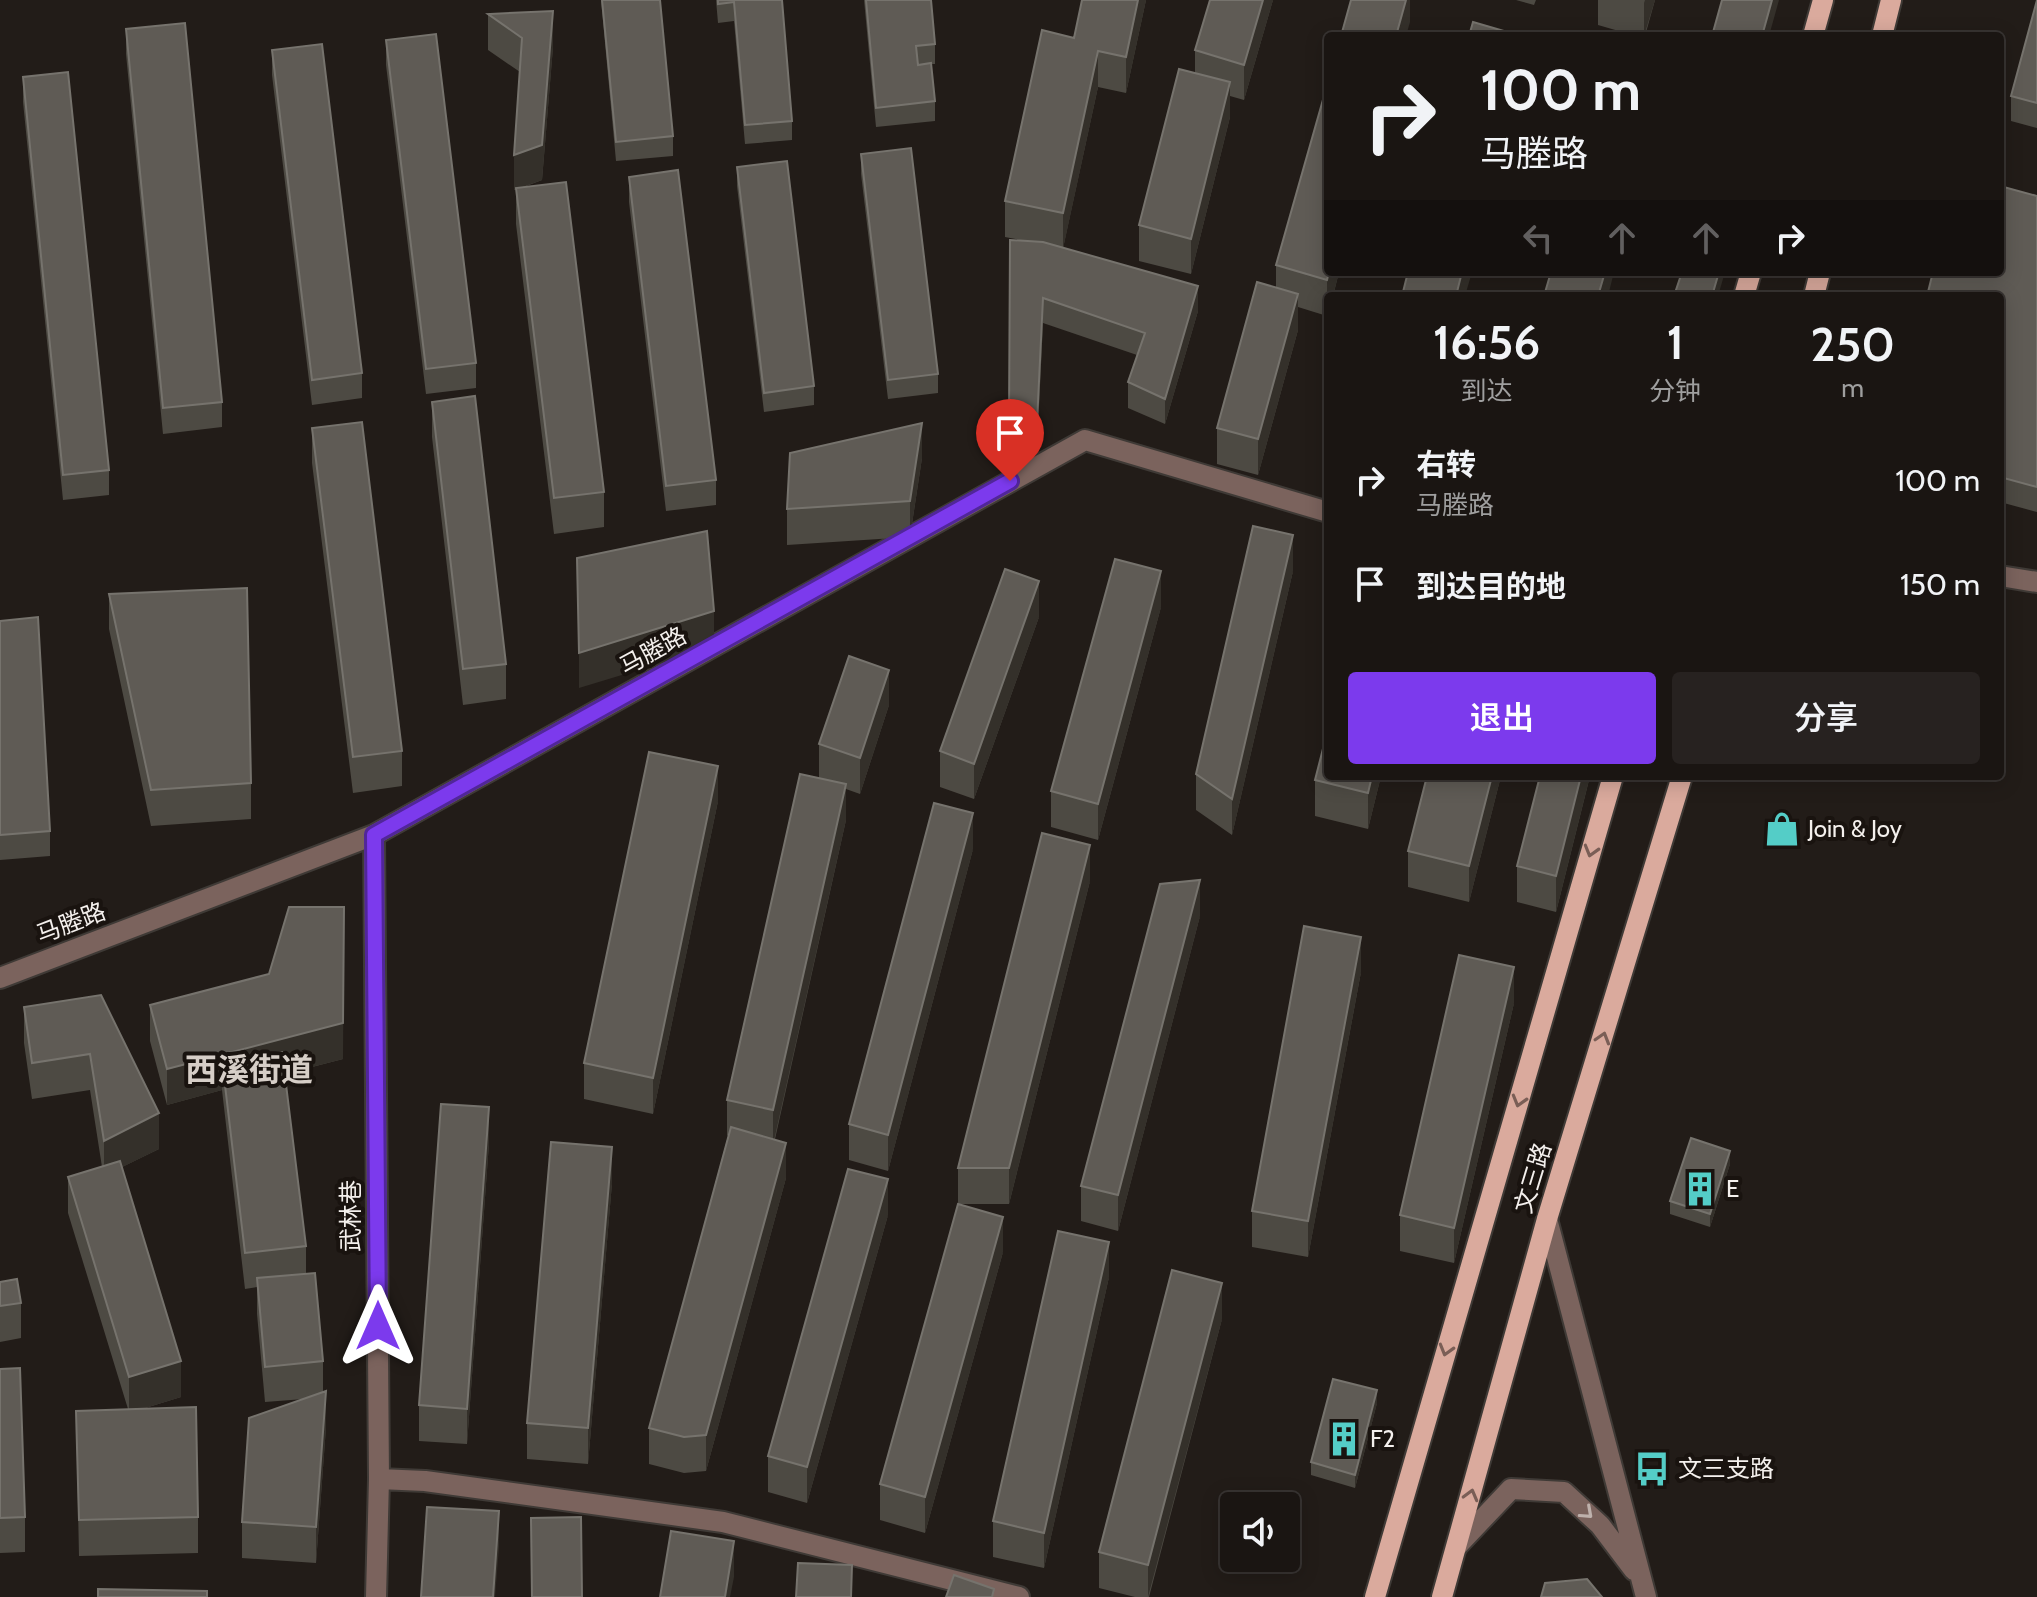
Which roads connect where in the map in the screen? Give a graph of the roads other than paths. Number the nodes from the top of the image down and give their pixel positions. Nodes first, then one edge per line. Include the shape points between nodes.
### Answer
1 (1823, 0) edge
2 (1891, 0) edge
3 (1814, 32) edge
4 (1883, 32) edge
5 (1324, 511) edge
6 (2004, 577) edge
7 (2037, 582) edge
8 (1612, 780) edge
9 (1681, 780) edge
10 (374, 835) junction
11 (0, 978) edge
12 (1547, 1219) junction
13 (379, 1479) junction
14 (1457, 1546) junction
15 (1644, 1589) edge
16 (376, 1597) edge
17 (1019, 1597) edge
18 (1375, 1597) edge
19 (1442, 1597) edge

1 - 3 main road
2 - 4 main road
5 - 10 street, 马塍路 via 1085,440
6 - 7 street
8 -> 18 main road, 文三路
12 -> 9 main road, 文三路
10 - 11 street, 马塍路
10 - 13 street, 武林巷
14 -> 12 main road, 文三路
12 - 15 street
13 - 16 street, 武林巷
13 - 17 street via 723,1522
14 -> 15 street via 1511,1489 1564,1492 1600,1525
14 - 19 main road, 文三路

